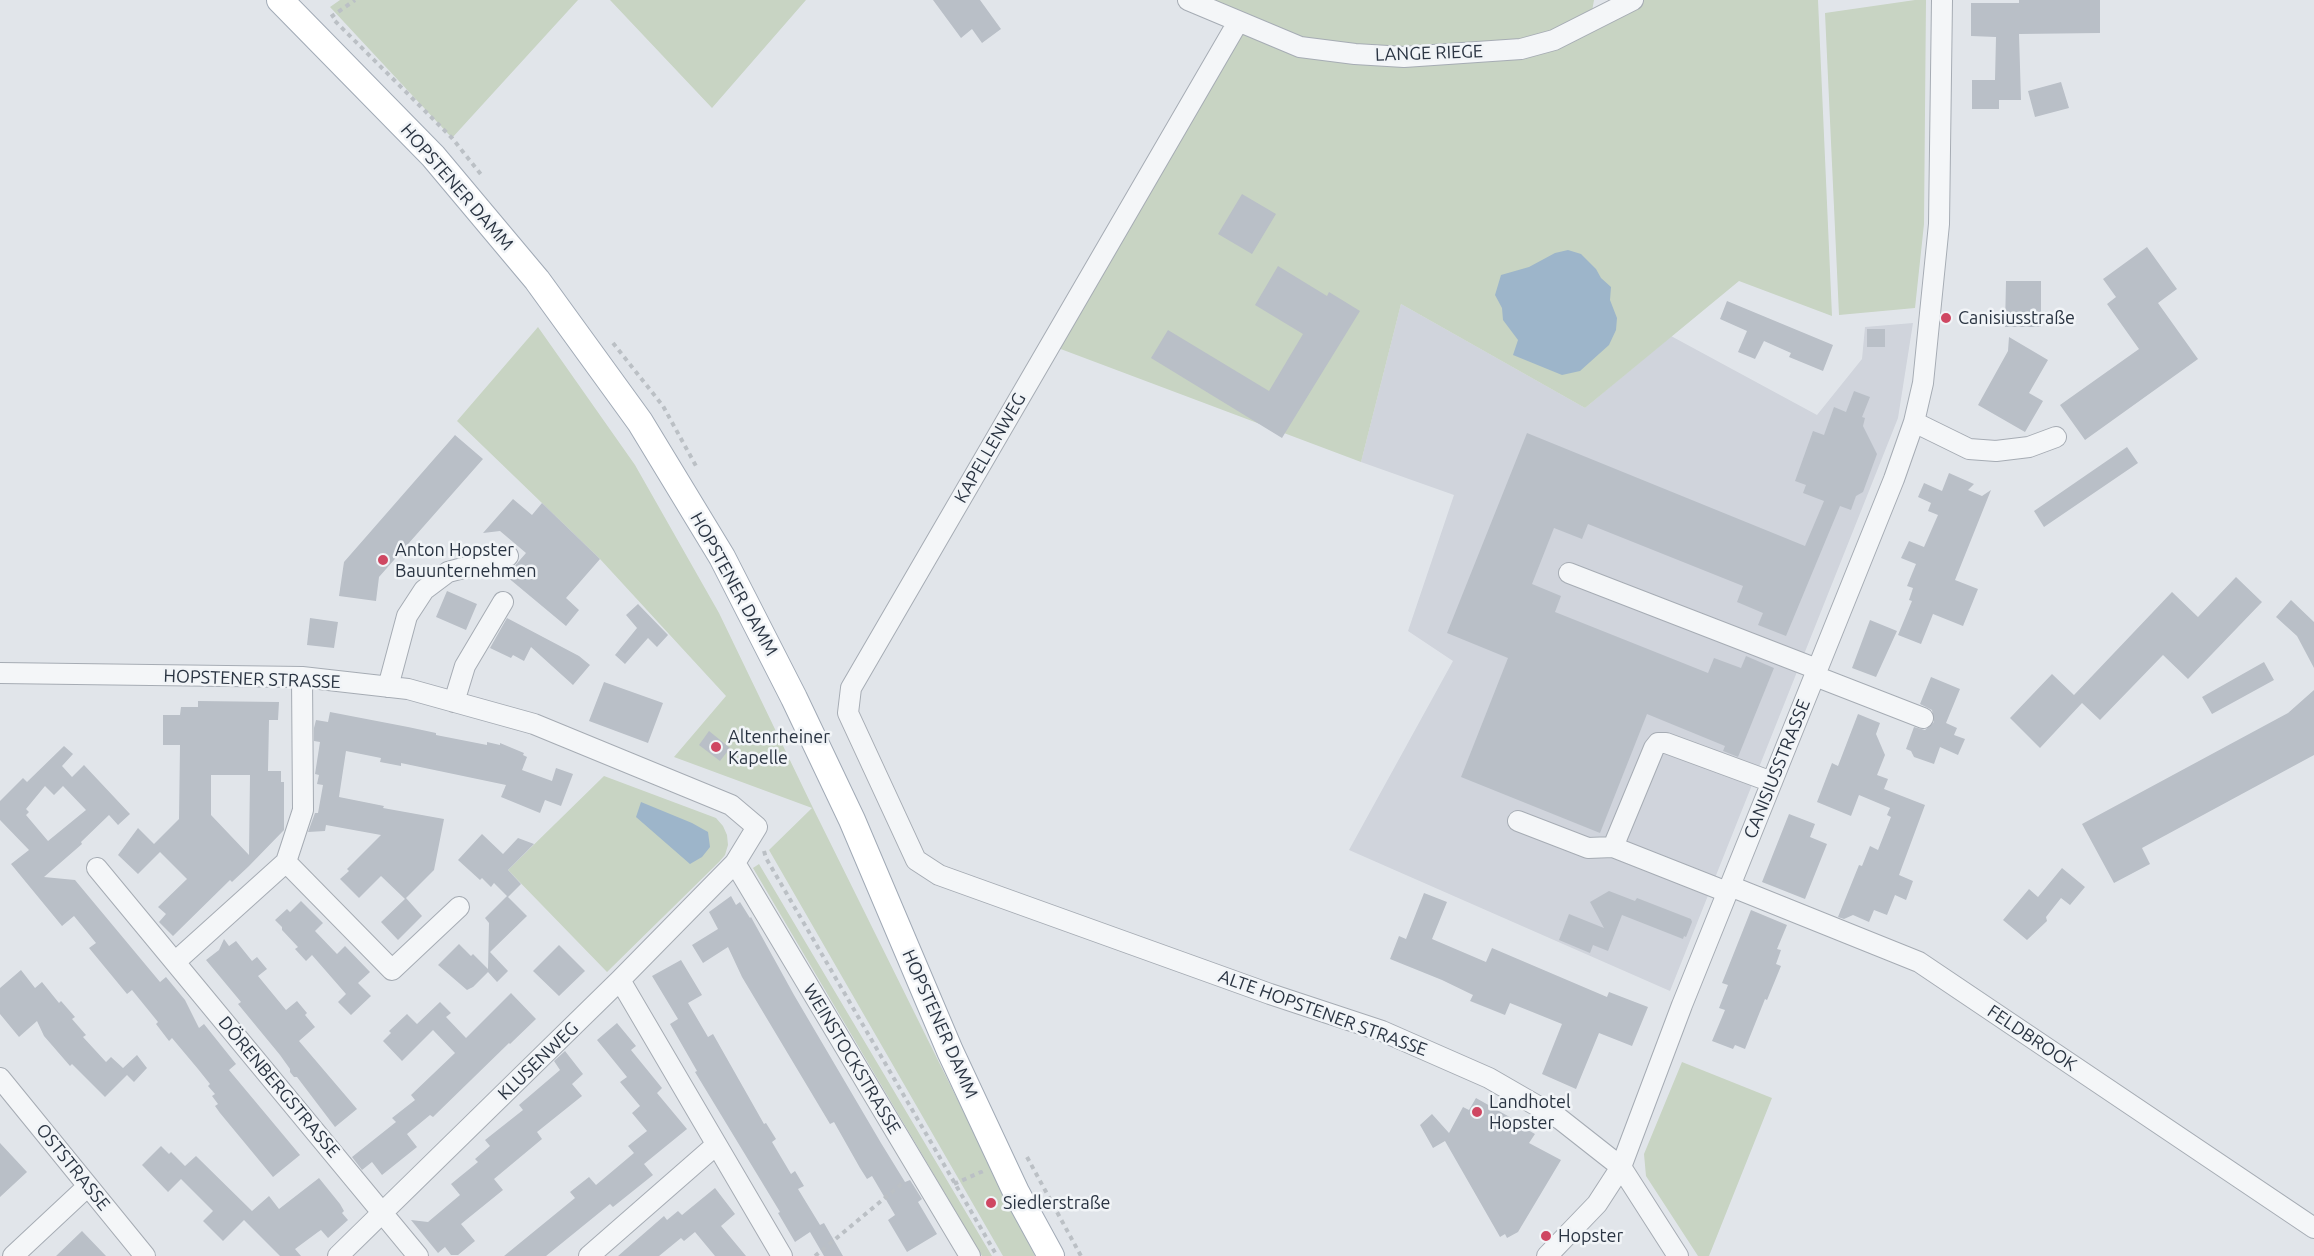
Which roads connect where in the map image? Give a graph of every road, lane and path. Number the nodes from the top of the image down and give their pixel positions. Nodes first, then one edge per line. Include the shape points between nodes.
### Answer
1 (280, 0) edge
2 (355, 0) edge
3 (1188, 0) edge
4 (1633, 0) edge
5 (1942, 0) edge
6 (331, 17) dead end
7 (1238, 22) junction
8 (1914, 423) junction
9 (2056, 437) dead end
10 (508, 555) dead end
11 (1569, 573) dead end
12 (503, 602) dead end
13 (0, 672) edge
14 (1816, 672) junction
15 (302, 677) junction
16 (388, 687) junction
17 (454, 702) junction
18 (1923, 718) dead end
19 (1772, 782) junction
20 (1518, 821) dead end
21 (757, 827) junction
22 (1612, 847) junction
23 (286, 862) junction
24 (735, 863) junction
25 (97, 868) dead end
26 (939, 875) joint
27 (1728, 889) junction
28 (459, 907) dead end
29 (176, 962) junction
30 (620, 980) junction
31 (0, 1078) edge
32 (716, 1144) junction
33 (1621, 1167) junction
34 (918, 1170) junction
35 (985, 1181) dead end
36 (954, 1184) junction
37 (88, 1186) junction
38 (382, 1212) junction
39 (2314, 1227) edge
40 (13, 1256) edge
41 (145, 1256) edge
42 (338, 1256) edge
43 (418, 1256) edge
44 (589, 1256) edge
45 (782, 1256) edge
46 (815, 1256) edge
47 (970, 1256) edge
48 (997, 1256) edge
49 (1051, 1256) edge
50 (1546, 1256) edge
51 (1678, 1256) edge

1 - 49 main road, HOPSTENER DAMM via 433,156 537,280 640,422 722,557 794,698 852,820 950,1051 1016,1192
2 - 6 path
3 - 7 street, LANGE RIEGE
4 - 7 street, LANGE RIEGE via 1554,40 1521,49 1404,57 1300,47
5 - 8 street, CANISIUSSTRASSE via 1939,224 1923,383
7 - 26 street, KAPELLENWEG via 851,688 848,713 903,836 916,860
8 - 9 street via 1969,449 2028,447
8 - 14 street, CANISIUSSTRASSE
10 - 16 street via 448,572 424,590 407,616
11 - 14 street
12 - 17 street via 465,666
13 - 15 street, HOPSTENER STRASSE
14 - 18 street
14 - 19 street, CANISIUSSTRASSE
15 - 16 street, HOPSTENER STRASSE
15 - 23 street via 303,810
16 - 17 street, HOPSTENER STRASSE
17 - 21 street, HOPSTENER STRASSE via 534,724 731,805
19 - 22 street via 1666,742 1658,743
19 - 27 street, CANISIUSSTRASSE
20 - 22 street, FELDBROOK via 1588,848
21 - 24 street
21 - 36 path via 766,858
22 - 27 street, FELDBROOK
23 - 28 street via 392,970
23 - 29 street
24 - 30 street, KLUSENWEG
24 - 34 street, WEINSTOCKSTRASSE
25 - 29 street, DÖRENBERGSTRASSE
26 - 33 street, ALTE HOPSTENER STRASSE via 1382,1031 1489,1078 1560,1119
27 - 33 street, CANISIUSSTRASSE
27 - 39 street, FELDBROOK via 1919,962
29 - 38 street, DÖRENBERGSTRASSE
30 - 32 street
30 - 38 street, KLUSENWEG
31 - 37 street, OSTSTRASSE
32 - 44 street
32 - 45 street
33 - 50 street, CANISIUSSTRASSE via 1597,1204
33 - 51 street, ALTE HOPSTENER STRASSE
34 - 46 path
34 - 47 street, WEINSTOCKSTRASSE
35 - 36 path via 981,1172
36 - 48 path
37 - 40 street
37 - 41 street, OSTSTRASSE
38 - 42 street, KLUSENWEG
38 - 43 street, DÖRENBERGSTRASSE

